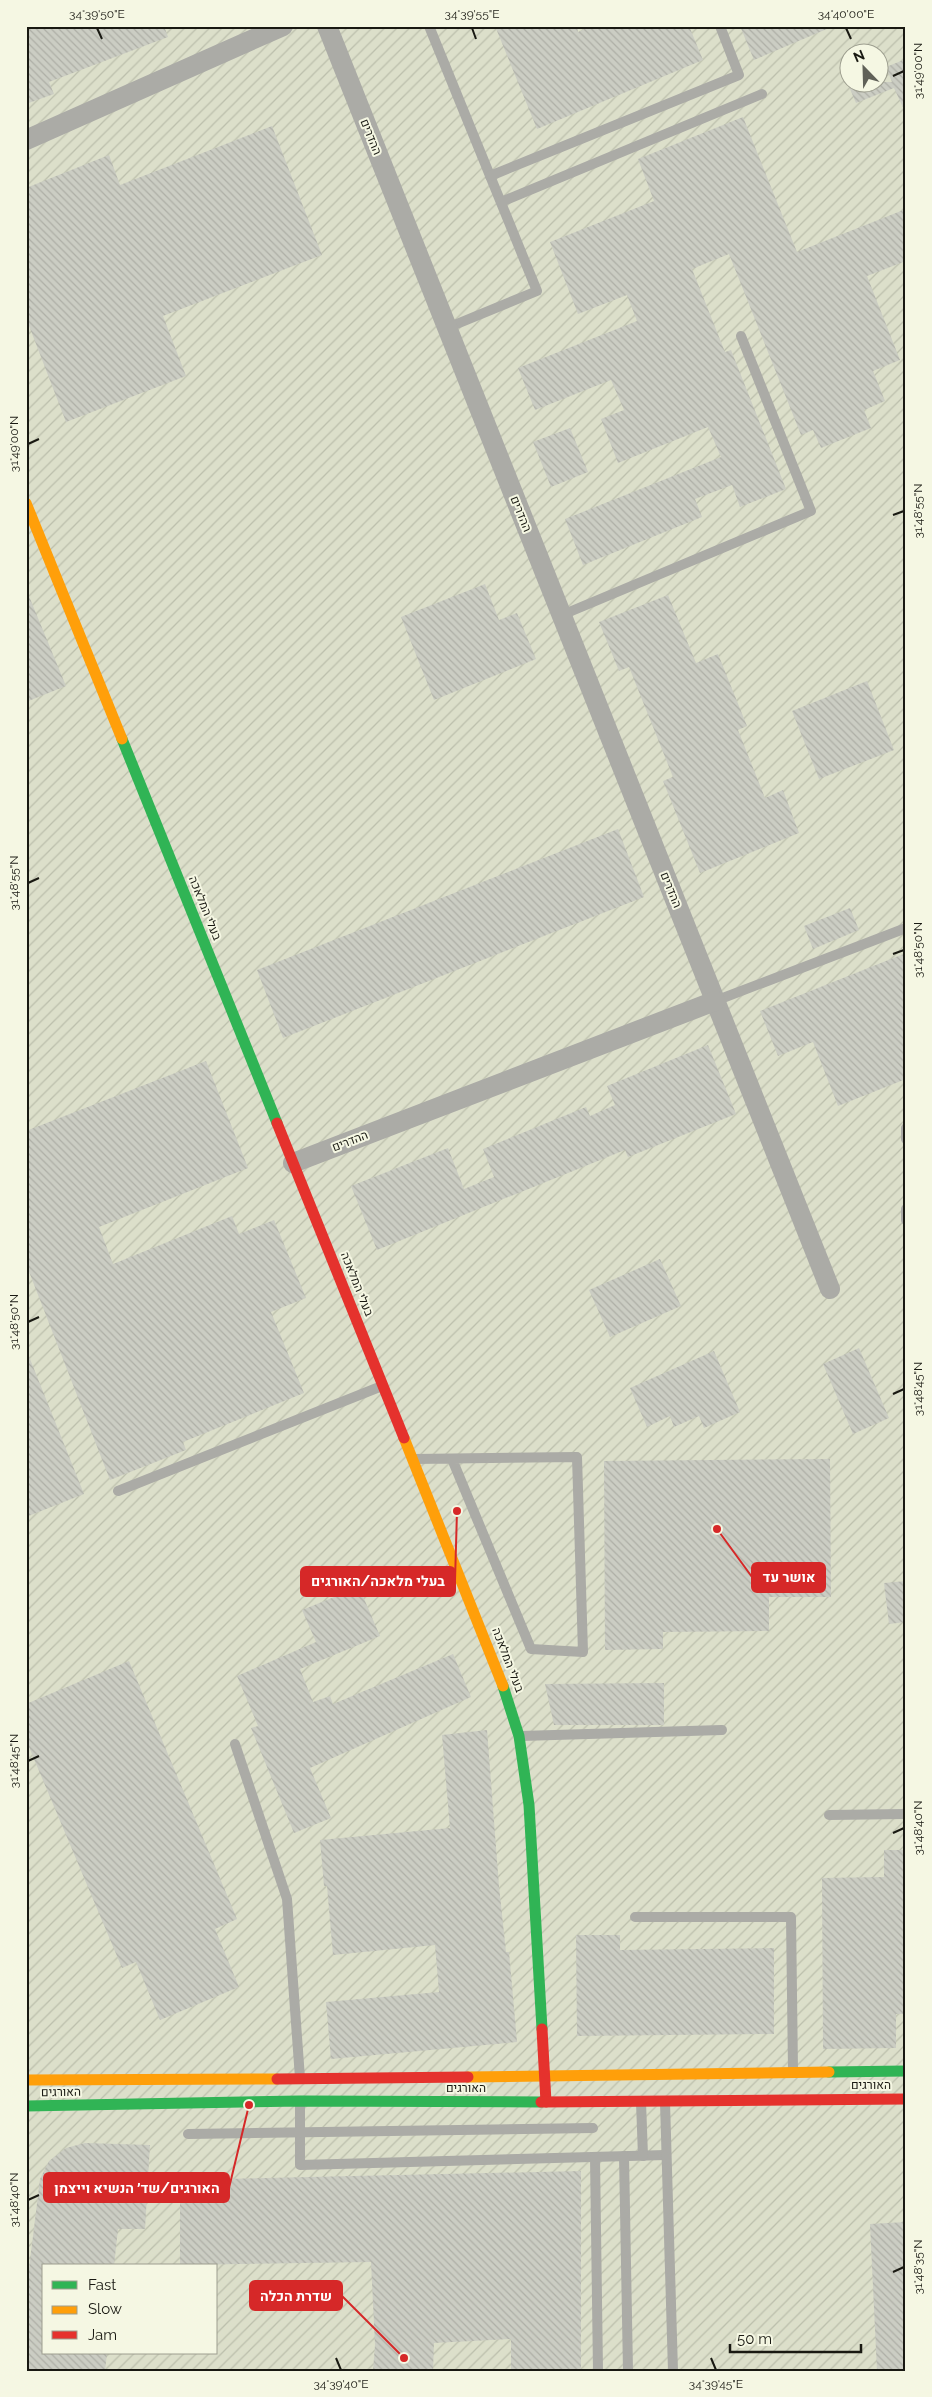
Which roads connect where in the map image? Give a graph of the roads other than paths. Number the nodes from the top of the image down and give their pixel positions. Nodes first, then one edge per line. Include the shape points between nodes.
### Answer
1 (283, 26) edge
2 (327, 26) edge
3 (429, 26) edge
4 (720, 26) edge
5 (762, 94) dead end
6 (26, 140) edge
7 (490, 176) junction
8 (500, 202) junction
9 (447, 328) junction
10 (741, 336) dead end
11 (26, 503) edge
12 (562, 615) junction
13 (906, 928) edge
14 (715, 1001) junction
15 (906, 1128) edge
16 (906, 1139) edge
17 (293, 1163) junction
18 (906, 1209) edge
19 (906, 1220) edge
20 (830, 1289) dead end
21 (383, 1386) junction
22 (452, 1459) junction
23 (413, 1460) junction
24 (118, 1491) dead end
25 (722, 1730) dead end
26 (519, 1736) junction
27 (235, 1744) dead end
28 (906, 1814) edge
29 (829, 1815) dead end
30 (635, 1917) dead end
31 (793, 2071) junction
32 (906, 2071) edge
33 (545, 2075) junction
34 (300, 2079) junction
35 (26, 2080) edge
36 (653, 2088) junction
37 (906, 2099) edge
38 (300, 2101) junction
39 (546, 2102) junction
40 (26, 2106) edge
41 (43, 2107) junction
42 (26, 2118) edge
43 (593, 2128) dead end
44 (301, 2132) junction
45 (188, 2134) dead end
46 (666, 2155) junction
47 (624, 2156) junction
48 (643, 2156) junction
49 (595, 2157) junction
50 (598, 2371) edge
51 (628, 2371) edge
52 (673, 2371) edge

1 - 6 street
2 - 9 street, ההדרים
3 - 7 lane
4 - 7 lane via 739,75
5 - 8 lane
7 - 8 lane
8 - 9 lane via 537,291
9 - 12 street, ההדרים
10 - 12 lane via 811,511
11 - 17 street, בעלי המלאכה
12 - 14 street, ההדרים
13 - 14 lane
14 - 17 street, ההדרים
14 - 20 street, ההדרים
15 - 16 lane
17 - 21 street, בעלי המלאכה
18 - 19 lane
21 - 23 street, בעלי המלאכה
21 - 24 lane
22 - 22 lane via 577,1457 583,1652 530,1649
22 - 23 lane
23 - 26 street, בעלי המלאכה via 498,1670
25 - 26 lane
26 - 33 street, בעלי המלאכה via 530,1805
27 - 34 lane via 287,1899
28 - 29 lane
30 - 31 lane via 791,1917
31 - 32 street, האורגים
31 - 36 street, האורגים
33 - 34 street, האורגים
33 - 36 street, האורגים
33 - 39 street, בעלי המלאכה
34 - 35 street, האורגים
34 - 38 lane
36 - 37 street, האורגים
36 - 39 street, האורגים
36 - 46 lane
36 - 48 lane
38 - 39 street, האורגים
38 - 41 street, האורגים
38 - 44 lane
40 - 41 street, האורגים
41 - 42 street
43 - 44 lane
44 - 45 lane
44 - 49 lane via 300,2165
46 - 48 lane
46 - 52 lane
47 - 48 lane
47 - 49 lane
47 - 51 lane
49 - 50 lane

